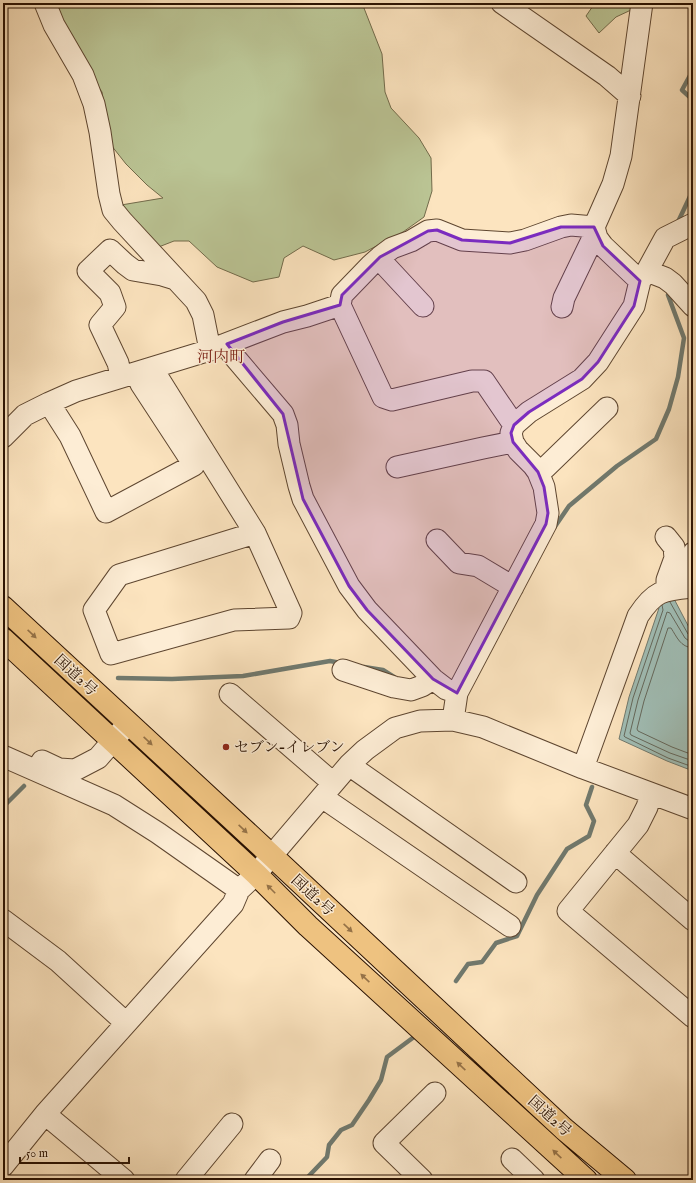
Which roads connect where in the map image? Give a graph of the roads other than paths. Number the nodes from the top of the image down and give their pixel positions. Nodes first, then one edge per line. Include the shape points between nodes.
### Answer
1 (45, 3) edge
2 (502, 3) edge
3 (642, 3) edge
4 (630, 96) junction
5 (681, 230) edge
6 (596, 232) junction
7 (380, 257) junction
8 (643, 276) junction
9 (175, 279) junction
10 (340, 305) junction
11 (423, 306) dead end
12 (562, 306) dead end
13 (693, 306) edge
14 (218, 347) junction
15 (136, 372) junction
16 (49, 403) junction
17 (606, 408) dead end
18 (513, 434) junction
19 (3, 437) edge
20 (397, 467) dead end
21 (538, 472) junction
22 (255, 533) junction
23 (666, 537) dead end
24 (437, 540) dead end
25 (693, 553) edge
26 (513, 587) junction
27 (679, 588) edge
28 (3, 608) edge
29 (3, 640) edge
30 (343, 670) dead end
31 (433, 679) junction
32 (457, 693) junction
33 (230, 694) dead end
34 (453, 720) junction
35 (128, 723) junction
36 (113, 742) junction
37 (3, 746) edge
38 (3, 756) edge
39 (349, 765) junction
40 (583, 768) junction
41 (327, 790) junction
42 (651, 794) junction
43 (693, 809) edge
44 (615, 853) junction
45 (271, 855) junction
46 (256, 874) junction
47 (516, 882) dead end
48 (239, 890) junction
49 (3, 920) edge
50 (693, 920) edge
51 (510, 926) dead end
52 (693, 1016) edge
53 (126, 1023) junction
54 (435, 1093) dead end
55 (45, 1114) junction
56 (232, 1124) dead end
57 (512, 1159) dead end
58 (270, 1160) dead end
59 (3, 1166) edge
60 (124, 1180) edge
61 (186, 1180) edge
62 (255, 1180) edge
63 (422, 1180) edge
64 (534, 1180) edge
65 (586, 1180) edge
66 (625, 1180) edge

1 - 9 street via 94,104 108,194 113,210
2 - 4 street via 607,76
3 - 4 street
4 - 6 street via 621,156
5 - 8 street via 665,238
6 - 7 street via 571,225 510,243 462,240 437,230 428,230
6 - 8 street via 603,246
6 - 12 street
7 - 10 street via 342,295
7 - 11 street
8 - 13 street via 664,278
8 - 18 street via 634,306 598,362 582,379 530,412
9 - 14 street via 196,301
9 - 15 street via 133,270 110,250 88,271 110,293 115,307 100,325 118,363
10 - 14 street via 283,322
10 - 18 street via 383,397 392,400 472,381 484,382
14 - 15 street
14 - 31 street via 232,354 283,414 303,499 350,586 367,610
15 - 16 street via 76,391
15 - 16 street via 141,384 194,466 106,512 70,436
15 - 22 street
16 - 19 street via 25,415
17 - 21 street
18 - 20 street
18 - 21 street via 518,450
21 - 26 street via 544,487 548,513 546,524
22 - 22 street via 291,613 289,618 234,620 111,654 94,610 119,575
23 - 27 street via 674,547 675,558 667,580
24 - 26 street via 459,563 478,566
25 - 27 street
26 - 32 street
27 - 40 street via 656,595 638,616
28 -> 35 highway, 国道2号
29 - 36 highway, 国道2号
30 - 31 street via 394,687 412,690
31 - 32 street via 446,689
32 - 34 street
33 - 41 street
34 - 39 street via 420,721 395,728
34 - 40 street via 483,727
35 - 36 street
35 -> 45 highway, 国道2号
36 - 37 street via 98,758 75,770 59,769
36 - 46 highway, 国道2号
38 - 48 street via 114,805
39 - 41 street
39 - 47 street
40 - 42 street
41 - 45 street
41 - 51 street
42 - 43 street
42 - 44 street via 638,826
44 - 50 street
44 - 52 street via 568,911
45 - 46 street
45 -> 66 highway, 国道2号 via 564,1129
46 - 48 street
65 -> 46 highway, 国道2号 via 314,931
48 - 53 street via 233,904
49 - 53 street via 58,961
53 - 55 street
54 - 63 street via 384,1143
55 - 59 street
55 - 60 street
56 - 61 street
57 - 64 street
58 - 62 street

